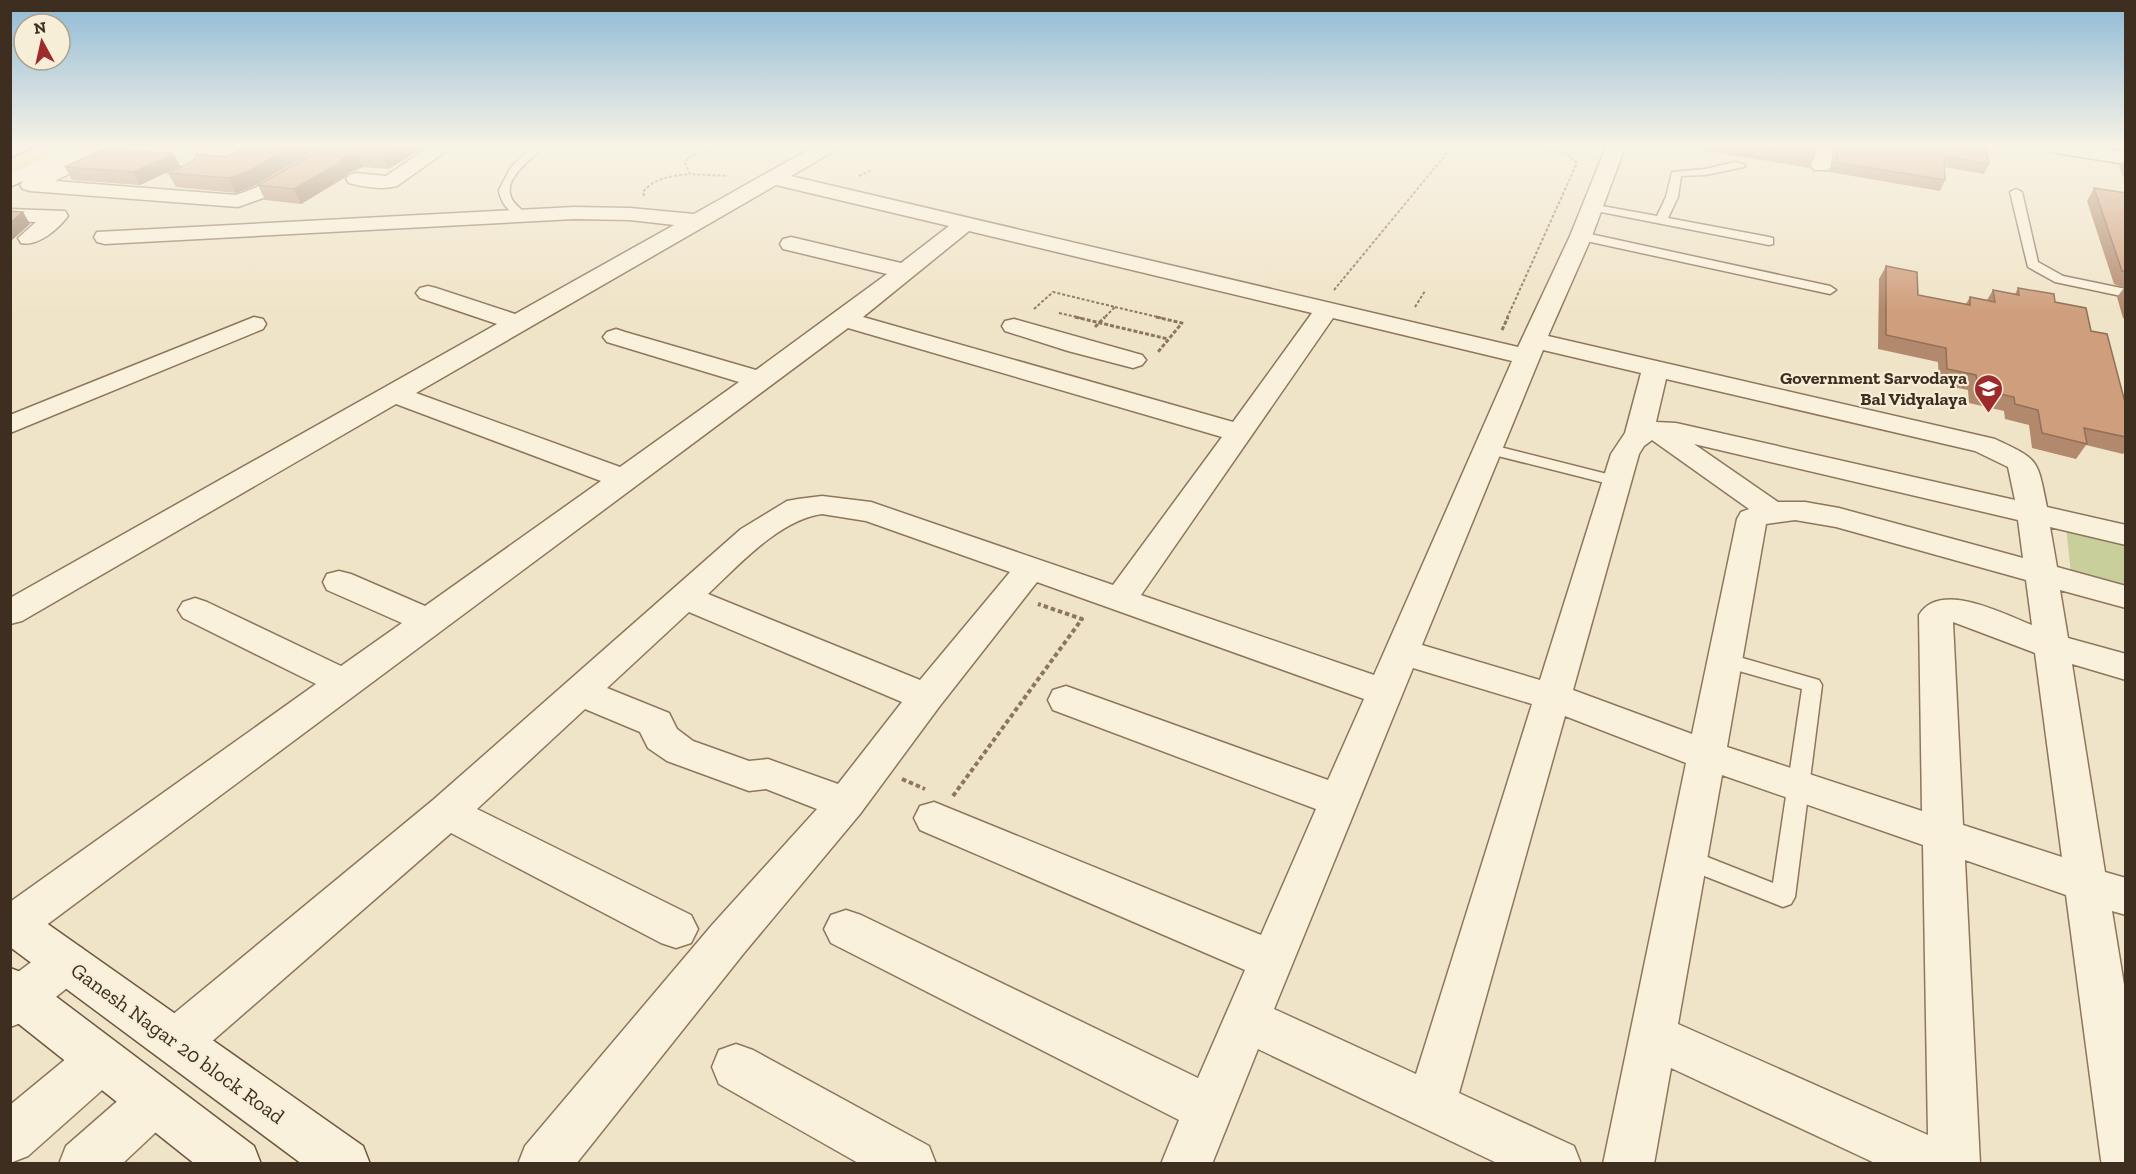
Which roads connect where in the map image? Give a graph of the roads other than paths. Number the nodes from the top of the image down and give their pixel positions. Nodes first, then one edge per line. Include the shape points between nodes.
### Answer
1 (508, 202) edge
2 (732, 202) edge
3 (872, 202) edge
4 (1594, 202) edge
5 (1670, 202) edge
6 (2018, 202) edge
7 (10, 215) edge
8 (521, 215) junction
9 (1661, 220) junction
10 (698, 221) junction
11 (1586, 222) junction
12 (965, 224) junction
13 (105, 237) dead end
14 (29, 238) dead end
15 (1768, 241) dead end
16 (790, 244) dead end
17 (904, 271) junction
18 (1830, 290) dead end
19 (428, 293) dead end
20 (2126, 293) edge
21 (1331, 303) junction
22 (843, 319) junction
23 (517, 323) junction
24 (254, 324) dead end
25 (1014, 326) dead end
26 (616, 337) dead end
27 (1078, 344) junction
28 (1531, 349) junction
29 (979, 350) dead end
30 (1142, 360) road end
31 (1655, 368) junction
32 (1048, 373) junction
33 (760, 380) junction
34 (1120, 391) dead end
35 (393, 394) junction
36 (10, 425) edge
37 (1648, 432) junction
38 (1240, 433) junction
39 (1488, 449) junction
40 (624, 479) junction
41 (1617, 481) junction
42 (1771, 511) junction
43 (2033, 515) junction
44 (2126, 535) edge
45 (2042, 573) junction
46 (339, 582) dead end
47 (1033, 585) junction
48 (2126, 597) edge
49 (686, 598) junction
50 (1120, 600) junction
51 (195, 610) dead end
52 (10, 613) edge
53 (428, 621) junction
54 (2052, 646) junction
55 (1402, 652) junction
56 (1725, 660) junction
57 (2126, 667) edge
58 (344, 682) junction
59 (581, 692) junction
60 (1385, 693) junction
61 (926, 697) junction
62 (1553, 697) junction
63 (1066, 700) dead end
64 (1707, 755) junction
65 (1800, 787) junction
66 (936, 800) road end
67 (1340, 801) junction
68 (846, 803) junction
69 (447, 812) junction
70 (1943, 835) junction
71 (1687, 859) junction
72 (2086, 883) junction
73 (2126, 897) edge
74 (12, 923) edge
75 (676, 928) dead end
76 (846, 929) dead end
77 (1272, 960) junction
78 (66, 962) junction
79 (14, 998) edge
80 (1247, 1020) junction
81 (1653, 1036) junction
82 (177, 1041) junction
83 (101, 1060) junction
84 (736, 1067) dead end
85 (154, 1101) junction
86 (1431, 1105) junction
87 (1209, 1108) junction
88 (10, 1138) edge
89 (2126, 1160) edge
90 (230, 1162) edge
91 (84, 1164) edge
92 (345, 1164) edge
93 (543, 1164) edge
94 (911, 1164) edge
95 (1186, 1164) edge
96 (1556, 1164) edge
97 (1629, 1164) edge
98 (1935, 1164) edge
99 (1953, 1164) edge

1 - 8 lane
2 - 10 street
3 - 12 street
4 - 11 street
5 - 9 lane
6 - 20 lane via 2032,264 2059,279
7 - 14 street via 57,216
8 - 10 street via 607,213
8 - 13 street
9 - 11 lane
9 - 15 lane
10 - 23 street
11 - 18 lane
11 - 28 street
12 - 17 street
12 - 21 street
16 - 17 street
17 - 22 street
19 - 23 street
21 - 28 street
21 - 38 street
22 - 32 street
22 - 33 street
23 - 35 street
24 - 36 street
25 - 27 street
26 - 33 street
27 - 30 street
27 - 32 street
28 - 31 street
28 - 39 street
29 - 32 street
31 - 37 street
31 - 43 street via 1985,445 2019,461 2025,470
32 - 34 street
32 - 38 street
33 - 40 street
35 - 40 street
35 - 52 street
37 - 41 street via 1631,440
37 - 42 street
37 - 43 street via 1705,437
38 - 50 street
39 - 41 lane
39 - 55 street
40 - 53 street
41 - 62 street
42 - 45 street via 1796,509 1839,518
42 - 56 street via 1752,519
43 - 44 street
43 - 45 street
45 - 48 street
45 - 54 street
46 - 53 street
47 - 49 street via 871,512 822,505 798,508 752,536
47 - 50 street
47 - 61 street
49 - 59 street
49 - 61 street
50 - 60 street
51 - 58 street
53 - 58 street
54 - 57 street
54 - 70 street via 1963,612 1940,611 1936,615
54 - 72 street
55 - 60 street
55 - 62 street
56 - 64 street
56 - 65 lane via 1812,685
58 - 74 street
59 - 68 street via 656,723 662,738 680,751 749,776 768,774
59 - 69 street
60 - 67 street
61 - 68 street
62 - 64 street
62 - 86 street
63 - 67 street
64 - 65 street
64 - 71 street
65 - 70 street
65 - 71 lane via 1784,897
66 - 77 street
67 - 77 street
68 - 93 street
69 - 75 street
69 - 82 street
70 - 72 street
70 - 99 street
71 - 81 street
72 - 73 street
72 - 89 street
74 - 78 street, Ganesh Nagar 20 block Road
76 - 87 street
77 - 80 street
78 - 79 street
78 - 82 street, Ganesh Nagar 20 block Road
79 - 83 street
80 - 86 street
80 - 87 street
81 - 97 street
81 - 98 street
82 - 92 street, Ganesh Nagar 20 block Road
83 - 85 street
83 - 88 street
84 - 94 street
85 - 90 street
85 - 91 street
86 - 96 street
87 - 95 street

